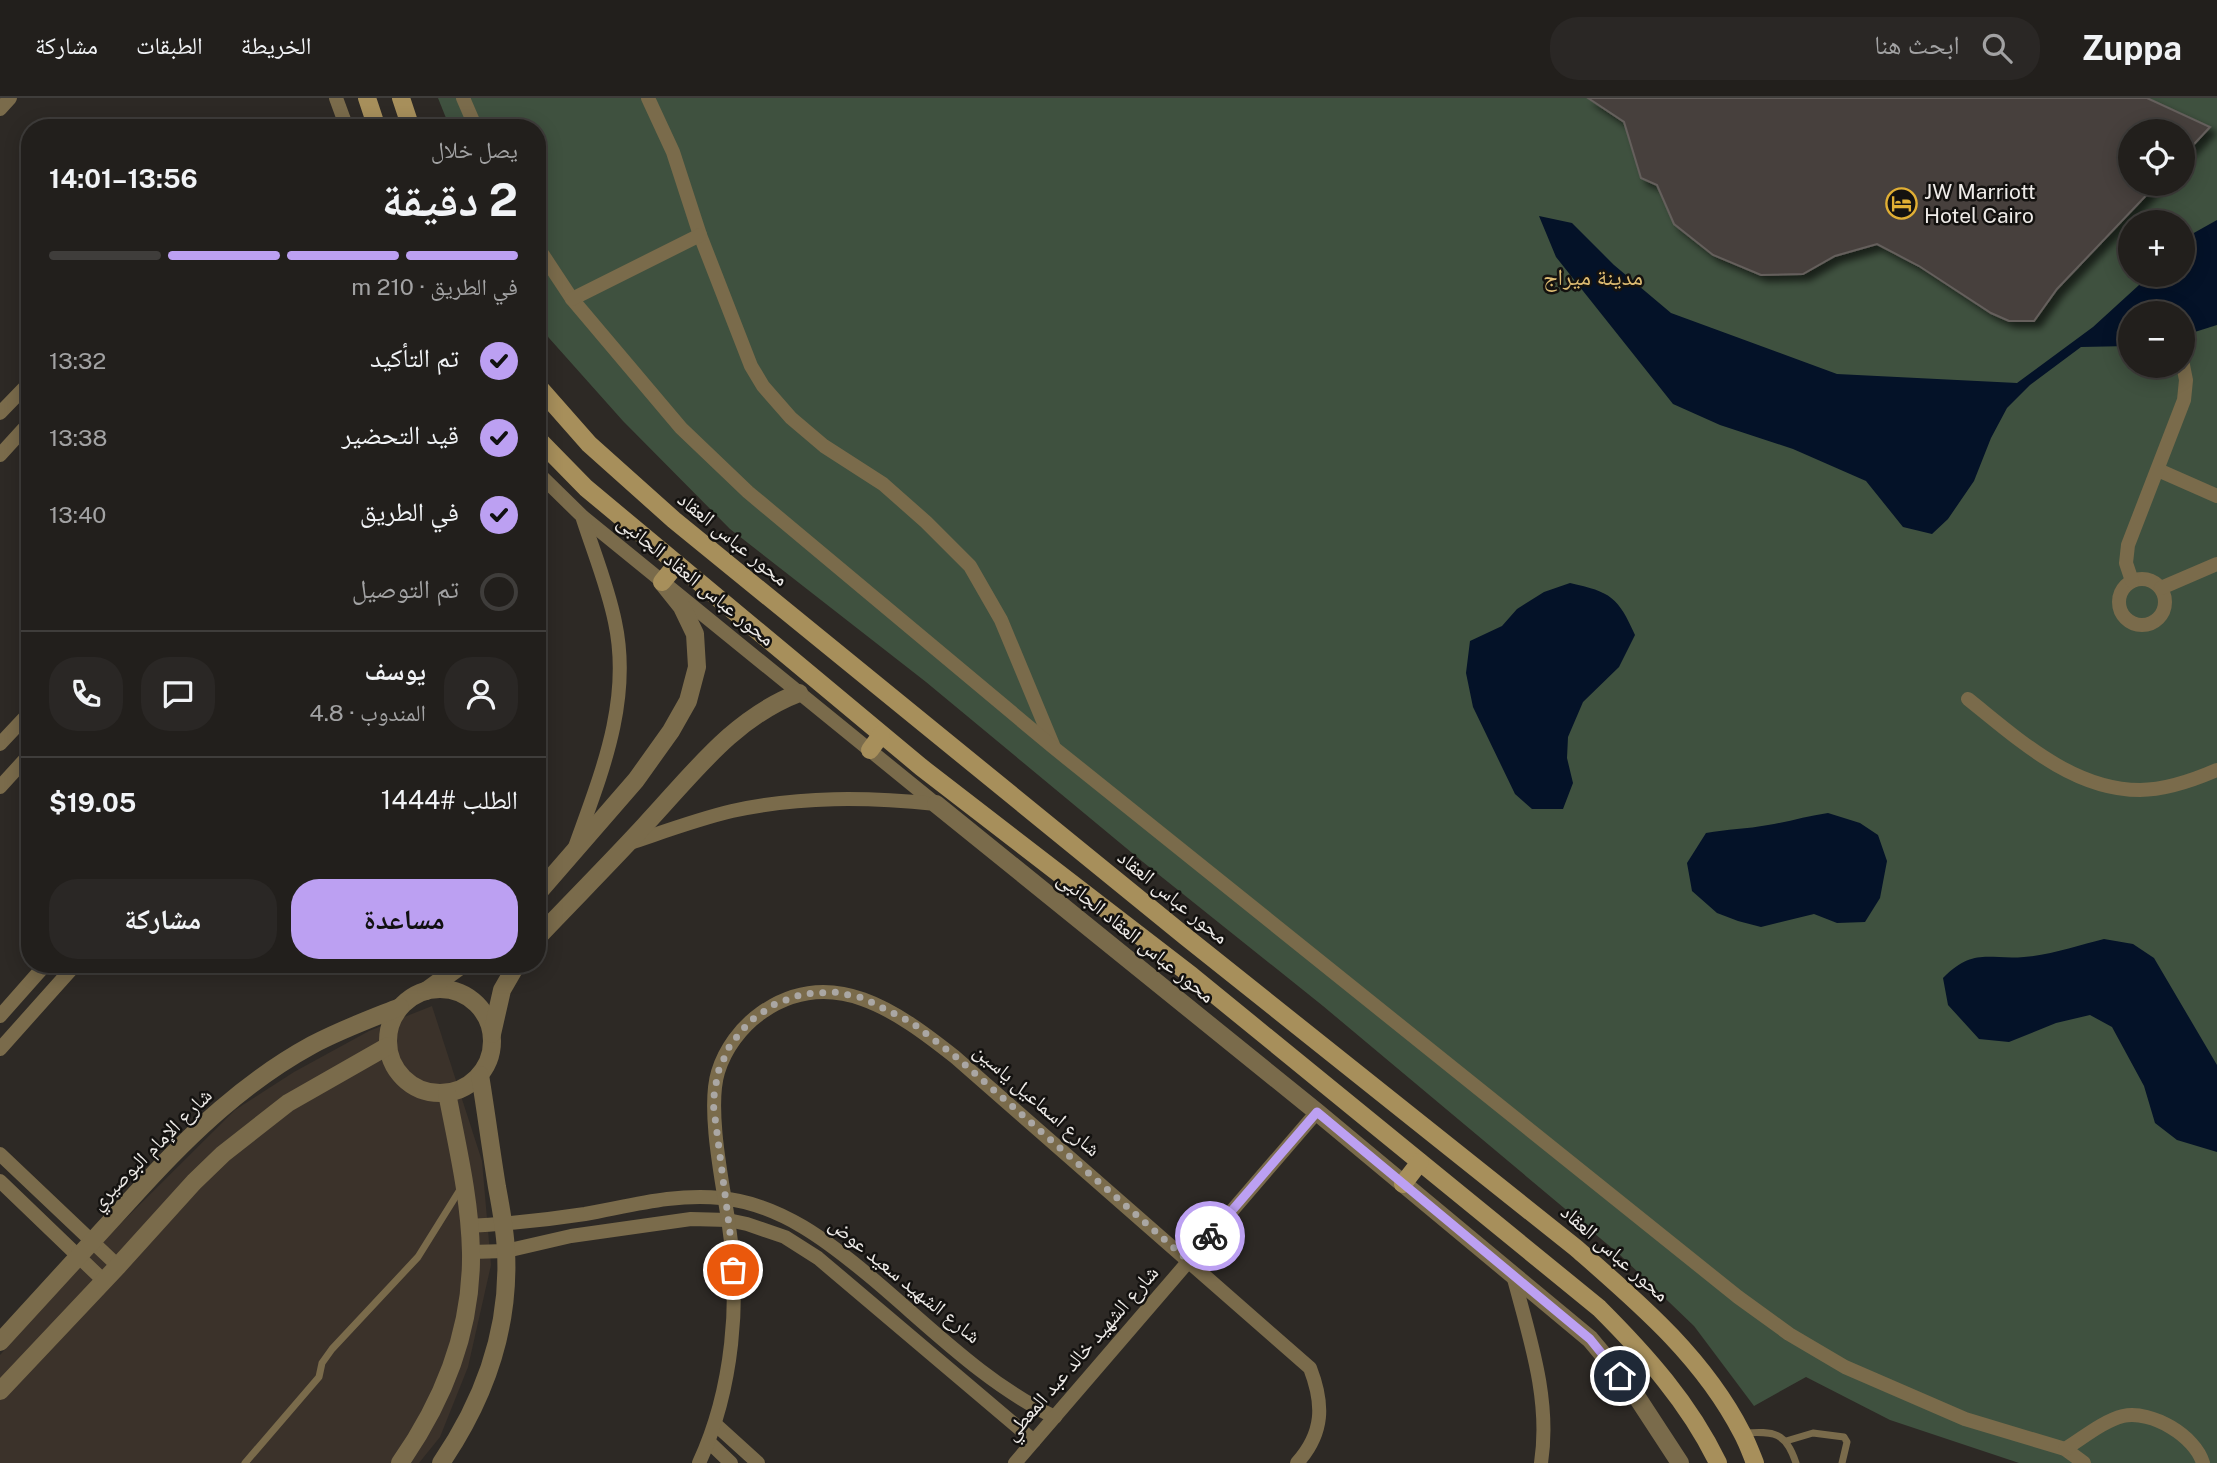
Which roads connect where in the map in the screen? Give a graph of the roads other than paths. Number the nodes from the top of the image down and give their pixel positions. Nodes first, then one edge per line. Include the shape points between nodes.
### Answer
1 (10, 98) edge
2 (336, 98) edge
3 (367, 98) edge
4 (401, 98) edge
5 (463, 98) edge
6 (648, 98) edge
7 (0, 109) edge
8 (344, 119) edge
9 (374, 119) edge
10 (408, 119) edge
11 (472, 119) edge
12 (700, 235) junction
13 (546, 260) edge
14 (572, 299) junction
15 (2186, 378) edge
16 (21, 391) edge
17 (546, 395) edge
18 (0, 413) edge
19 (21, 432) edge
20 (546, 447) edge
21 (0, 455) edge
22 (2158, 470) junction
23 (546, 481) edge
24 (2217, 496) edge
25 (583, 517) junction
26 (2217, 564) edge
27 (676, 565) junction
28 (662, 582) junction
29 (2132, 582) junction
30 (2161, 588) junction
31 (799, 693) junction
32 (1968, 699) dead end
33 (21, 722) edge
34 (881, 735) junction
35 (0, 744) edge
36 (1053, 747) junction
37 (870, 750) junction
38 (21, 764) edge
39 (2217, 770) edge
40 (0, 787) edge
41 (936, 804) junction
42 (628, 843) junction
43 (574, 851) junction
44 (546, 884) edge
45 (546, 928) edge
46 (1186, 937) junction
47 (1165, 955) junction
48 (38, 973) edge
49 (68, 973) edge
50 (450, 973) edge
51 (512, 973) edge
52 (1237, 977) junction
53 (425, 991) junction
54 (400, 1007) junction
55 (1232, 1009) junction
56 (0, 1016) edge
57 (492, 1034) junction
58 (388, 1046) junction
59 (0, 1049) edge
60 (480, 1075) junction
61 (447, 1093) junction
62 (1317, 1112) junction
63 (0, 1154) edge
64 (1420, 1162) junction
65 (0, 1181) edge
66 (464, 1183) junction
67 (1404, 1184) junction
68 (724, 1198) junction
69 (729, 1220) junction
70 (503, 1224) junction
71 (468, 1226) junction
72 (91, 1241) junction
73 (506, 1251) junction
74 (471, 1252) junction
75 (79, 1255) junction
76 (1189, 1261) junction
77 (118, 1266) junction
78 (1513, 1275) junction
79 (104, 1281) junction
80 (0, 1342) edge
81 (0, 1391) edge
82 (1055, 1416) junction
83 (715, 1424) junction
84 (1743, 1434) junction
85 (1034, 1441) junction
86 (1786, 1441) junction
87 (709, 1442) junction
88 (2065, 1449) junction
89 (245, 1463) edge
90 (400, 1463) edge
91 (441, 1463) edge
92 (699, 1463) edge
93 (731, 1463) edge
94 (758, 1463) edge
95 (1015, 1463) edge
96 (1297, 1463) edge
97 (1541, 1463) edge
98 (1680, 1463) edge
99 (1718, 1463) edge
100 (1755, 1463) edge
101 (1796, 1463) edge
102 (1842, 1463) edge
103 (2084, 1463) edge
104 (2203, 1463) edge

1 - 7 street
2 - 8 street
3 - 9 main road
4 - 10 main road
5 - 11 street
6 - 12 street via 673,152
12 - 14 street
12 - 36 street via 763,386 791,418 824,446 883,484 970,566 1001,620
13 - 14 street
14 - 36 street via 681,428 748,492
15 - 22 street via 2184,400
16 - 18 street
17 - 46 main road, محور عباس العقاد via 589,444 674,520
19 - 21 street
20 - 27 main road
22 - 24 street
22 - 29 street via 2128,545 2126,563
23 - 25 street, محور عباس العقاد الجانبى
25 - 28 street, محور عباس العقاد الجانبى
25 - 43 street via 615,622 620,685 617,718
26 - 30 street
27 - 28 main road
27 - 34 main road
28 - 31 street, محور عباس العقاد الجانبى
28 - 43 street via 695,634 697,667 688,701 636,780
29 - 30 street via 2147,580
29 - 30 street via 2125,586 2119,601 2124,616 2137,625 2159,618 2165,603
31 - 37 street, محور عباس العقاد الجانبى
31 - 42 street via 758,713 706,756
32 - 39 street via 2036,753 2110,786 2140,790 2168,786
33 - 35 street
34 - 37 main road
34 - 47 main road
36 - 88 street via 1789,1334 1845,1367 1965,1419
37 - 41 street, محور عباس العقاد الجانبى
38 - 40 street
41 - 42 street via 883,798 781,802 730,811
41 - 62 street, محور عباس العقاد الجانبى
42 - 45 street
43 - 44 street
46 - 47 main road via 1181,953
46 - 52 main road, محور عباس العقاد
47 - 55 main road
48 - 56 street
49 - 59 street
50 - 53 street
51 - 57 street via 502,990
52 - 55 main road via 1228,984 1234,999
52 - 84 main road, محور عباس العقاد via 1636,1299 1694,1361
53 - 54 street
53 - 57 street via 455,991 469,997 480,1007
54 - 58 street
54 - 72 street, شارع الإمام البوصيري via 312,1045 247,1088 170,1155
55 - 64 main road
57 - 60 street via 488,1063
58 - 61 street via 395,1066 408,1082 433,1093
58 - 77 street via 255,1127 194,1182
60 - 61 street
60 - 70 street
61 - 66 street
62 - 67 street, محور عباس العقاد الجانبى
62 - 76 street, شارع الشهيد خالد عبد المعطي
63 - 72 street
64 - 67 main road
64 - 99 main road via 1627,1335 1673,1389 1704,1433
65 - 75 street
66 - 71 street
66 - 89 lane via 418,1257 331,1349 319,1377
67 - 78 street, محور عباس العقاد الجانبى
68 - 69 street, شارع اسماعيل ياسين
68 - 70 street, شارع الشهيد سعيد عوض via 677,1197
68 - 76 street, شارع اسماعيل ياسين via 713,1102 718,1072 730,1045 750,1021 775,1004 803,994 834,992 863,998 911,1022
68 - 82 street, شارع الشهيد سعيد عوض via 764,1208 833,1245 993,1379
69 - 73 street, شارع الشهيد سعيد عوض via 661,1223
69 - 83 street, شارع اسماعيل ياسين via 731,1336
69 - 85 street, شارع الشهيد سعيد عوض via 785,1237 818,1258
70 - 71 street, شارع الشهيد سعيد عوض
70 - 73 street
71 - 74 street
72 - 75 street, شارع الإمام البوصيري
72 - 77 street
73 - 74 street, شارع الشهيد سعيد عوض
73 - 91 street via 501,1327 491,1365 478,1402
74 - 90 street via 469,1293 457,1354 433,1411
75 - 79 street
75 - 80 street, شارع الإمام البوصيري
76 - 82 street, شارع الشهيد خالد عبد المعطي
76 - 96 street, شارع اسماعيل ياسين via 1310,1368 1319,1390 1321,1414 1315,1437
77 - 79 street
78 - 97 street via 1538,1370 1543,1412
78 - 98 street, محور عباس العقاد الجانبى via 1590,1339 1631,1388
79 - 81 street
82 - 85 street, شارع الشهيد خالد عبد المعطي
83 - 87 street, شارع اسماعيل ياسين
83 - 94 street
84 - 86 lane via 1776,1433
84 - 100 main road, محور عباس العقاد
85 - 95 street, شارع الشهيد خالد عبد المعطي
86 - 101 lane
86 - 102 lane via 1813,1433 1844,1437
87 - 92 street, شارع اسماعيل ياسين
87 - 93 street
88 - 103 street
88 - 104 street via 2122,1416 2136,1415 2176,1430 2192,1442

